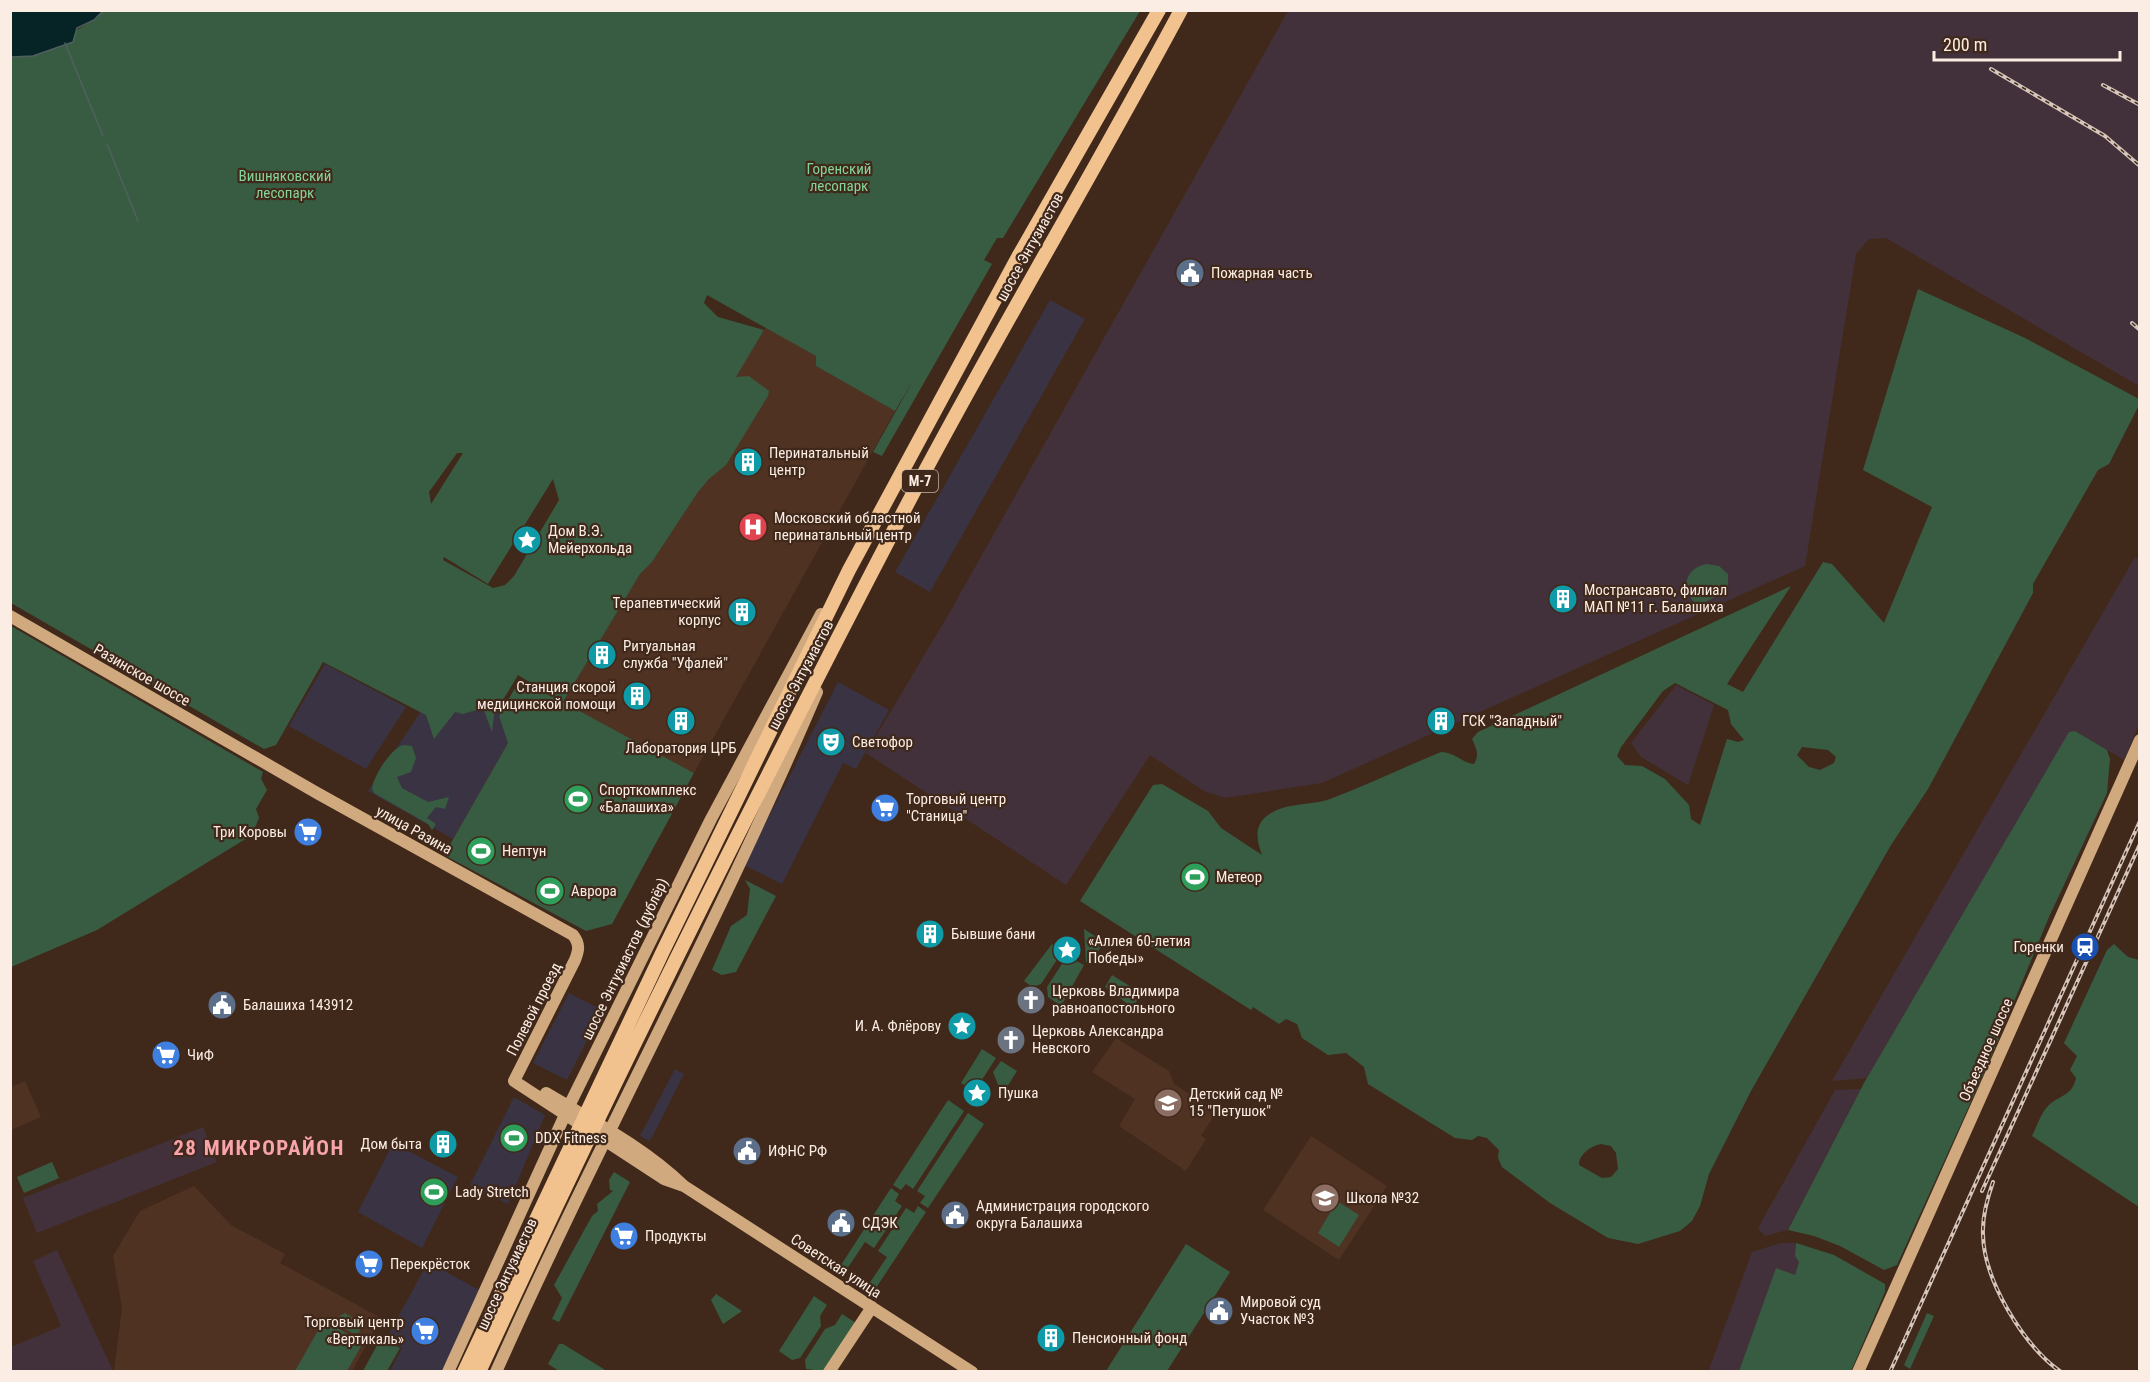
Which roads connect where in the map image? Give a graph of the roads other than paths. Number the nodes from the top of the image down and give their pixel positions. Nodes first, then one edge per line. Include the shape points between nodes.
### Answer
1 (1159, 10) edge
2 (1181, 10) edge
3 (849, 570) junction
4 (10, 616) edge
5 (838, 640) junction
6 (2139, 741) edge
7 (259, 760) joint
8 (579, 950) joint
9 (670, 952) junction
10 (638, 970) junction
11 (675, 995) junction
12 (516, 1078) joint
13 (567, 1111) junction
14 (606, 1135) junction
15 (520, 1214) junction
16 (557, 1238) junction
17 (872, 1307) junction
18 (492, 1326) junction
19 (448, 1371) edge
20 (464, 1371) edge
21 (479, 1371) edge
22 (496, 1371) edge
23 (830, 1371) edge
24 (972, 1371) edge
25 (1858, 1371) edge

1 - 3 highway, шоссе Энтузиастов / М-7 via 1012,267
2 - 5 highway, шоссе Энтузиастов / М-7 via 1005,324
3 - 9 highway, шоссе Энтузиастов / М-7
3 - 10 main road, шоссе Энтузиастов (дублёр) via 813,627 732,777
4 - 7 main road, Разинское шоссе
5 - 9 highway, шоссе Энтузиастов / М-7
5 - 11 main road via 774,789
6 - 25 main road, Объездное шоссе
7 - 8 main road, улица Разина via 573,935
8 - 12 main road, Полевой проезд
9 - 18 highway, шоссе Энтузиастов / М-7
10 - 11 main road via 636,986 642,997 658,1001
10 - 13 main road, шоссе Энтузиастов (дублёр)
11 - 14 main road
12 - 13 main road, Советская улица
13 - 14 main road, Советская улица
13 - 15 main road, шоссе Энтузиастов (дублёр)
14 - 16 main road
14 - 17 main road, Советская улица via 664,1179 684,1186
15 - 16 main road via 531,1205 550,1208 559,1222
15 - 19 main road, шоссе Энтузиастов (дублёр)
16 - 22 main road
17 - 23 main road
17 - 24 main road, Советская улица
18 - 20 highway, шоссе Энтузиастов / М-7
18 - 21 highway, шоссе Энтузиастов / М-7

